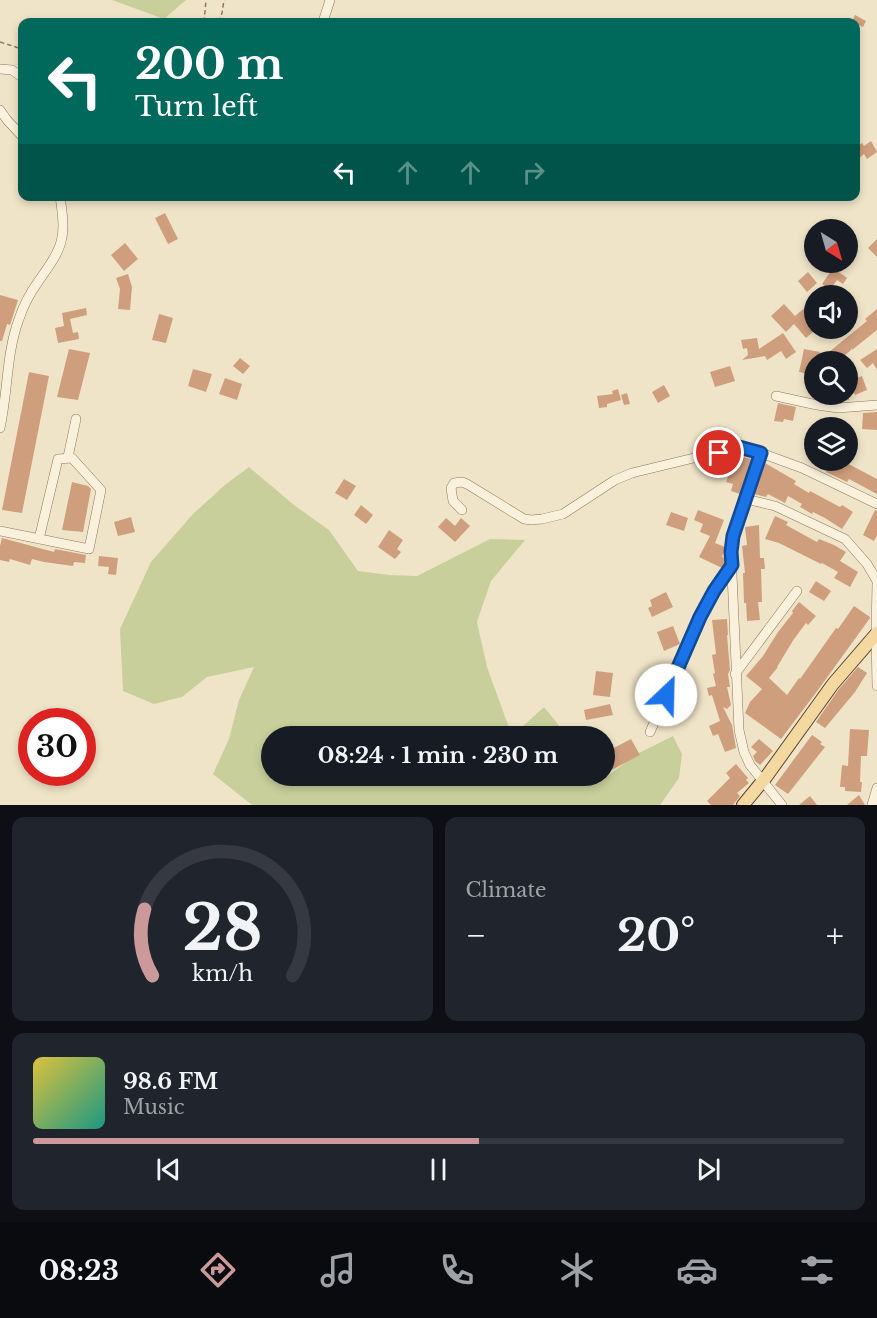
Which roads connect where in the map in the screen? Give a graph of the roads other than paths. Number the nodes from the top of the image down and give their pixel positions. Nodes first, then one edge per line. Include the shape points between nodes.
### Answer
1 (330, 0) edge
2 (324, 18) edge
3 (0, 69) edge
4 (18, 74) edge
5 (0, 110) edge
6 (18, 132) edge
7 (60, 201) edge
8 (776, 396) dead end
9 (877, 405) edge
10 (76, 419) dead end
11 (0, 428) edge
12 (761, 453) junction
13 (68, 457) junction
14 (746, 499) junction
15 (877, 504) edge
16 (462, 510) dead end
17 (0, 531) edge
18 (39, 539) junction
19 (732, 565) junction
20 (877, 582) edge
21 (797, 591) dead end
22 (876, 633) edge
23 (735, 674) junction
24 (877, 686) edge
25 (650, 732) dead end
26 (762, 782) junction
27 (877, 788) edge
28 (744, 805) edge
29 (782, 805) edge
30 (872, 805) edge

1 - 2 street
3 - 4 street
5 - 6 street
7 - 11 street via 61,243 19,319 9,358
8 - 9 street via 838,408
10 - 13 street
12 - 14 street
12 - 15 street
12 - 16 street via 739,447 632,473 563,514 542,519 524,519 467,484 454,483 453,501
13 - 18 street via 58,459
13 - 18 street via 101,490 89,549
14 - 19 street via 733,536
14 - 20 street via 775,506 845,539
17 - 18 street
19 - 23 street
19 - 25 street via 700,617
20 - 22 street
21 - 23 street
22 - 24 street
22 - 26 main road via 833,684
23 - 26 street via 744,752
26 - 28 main road
26 - 29 street
27 - 30 street

